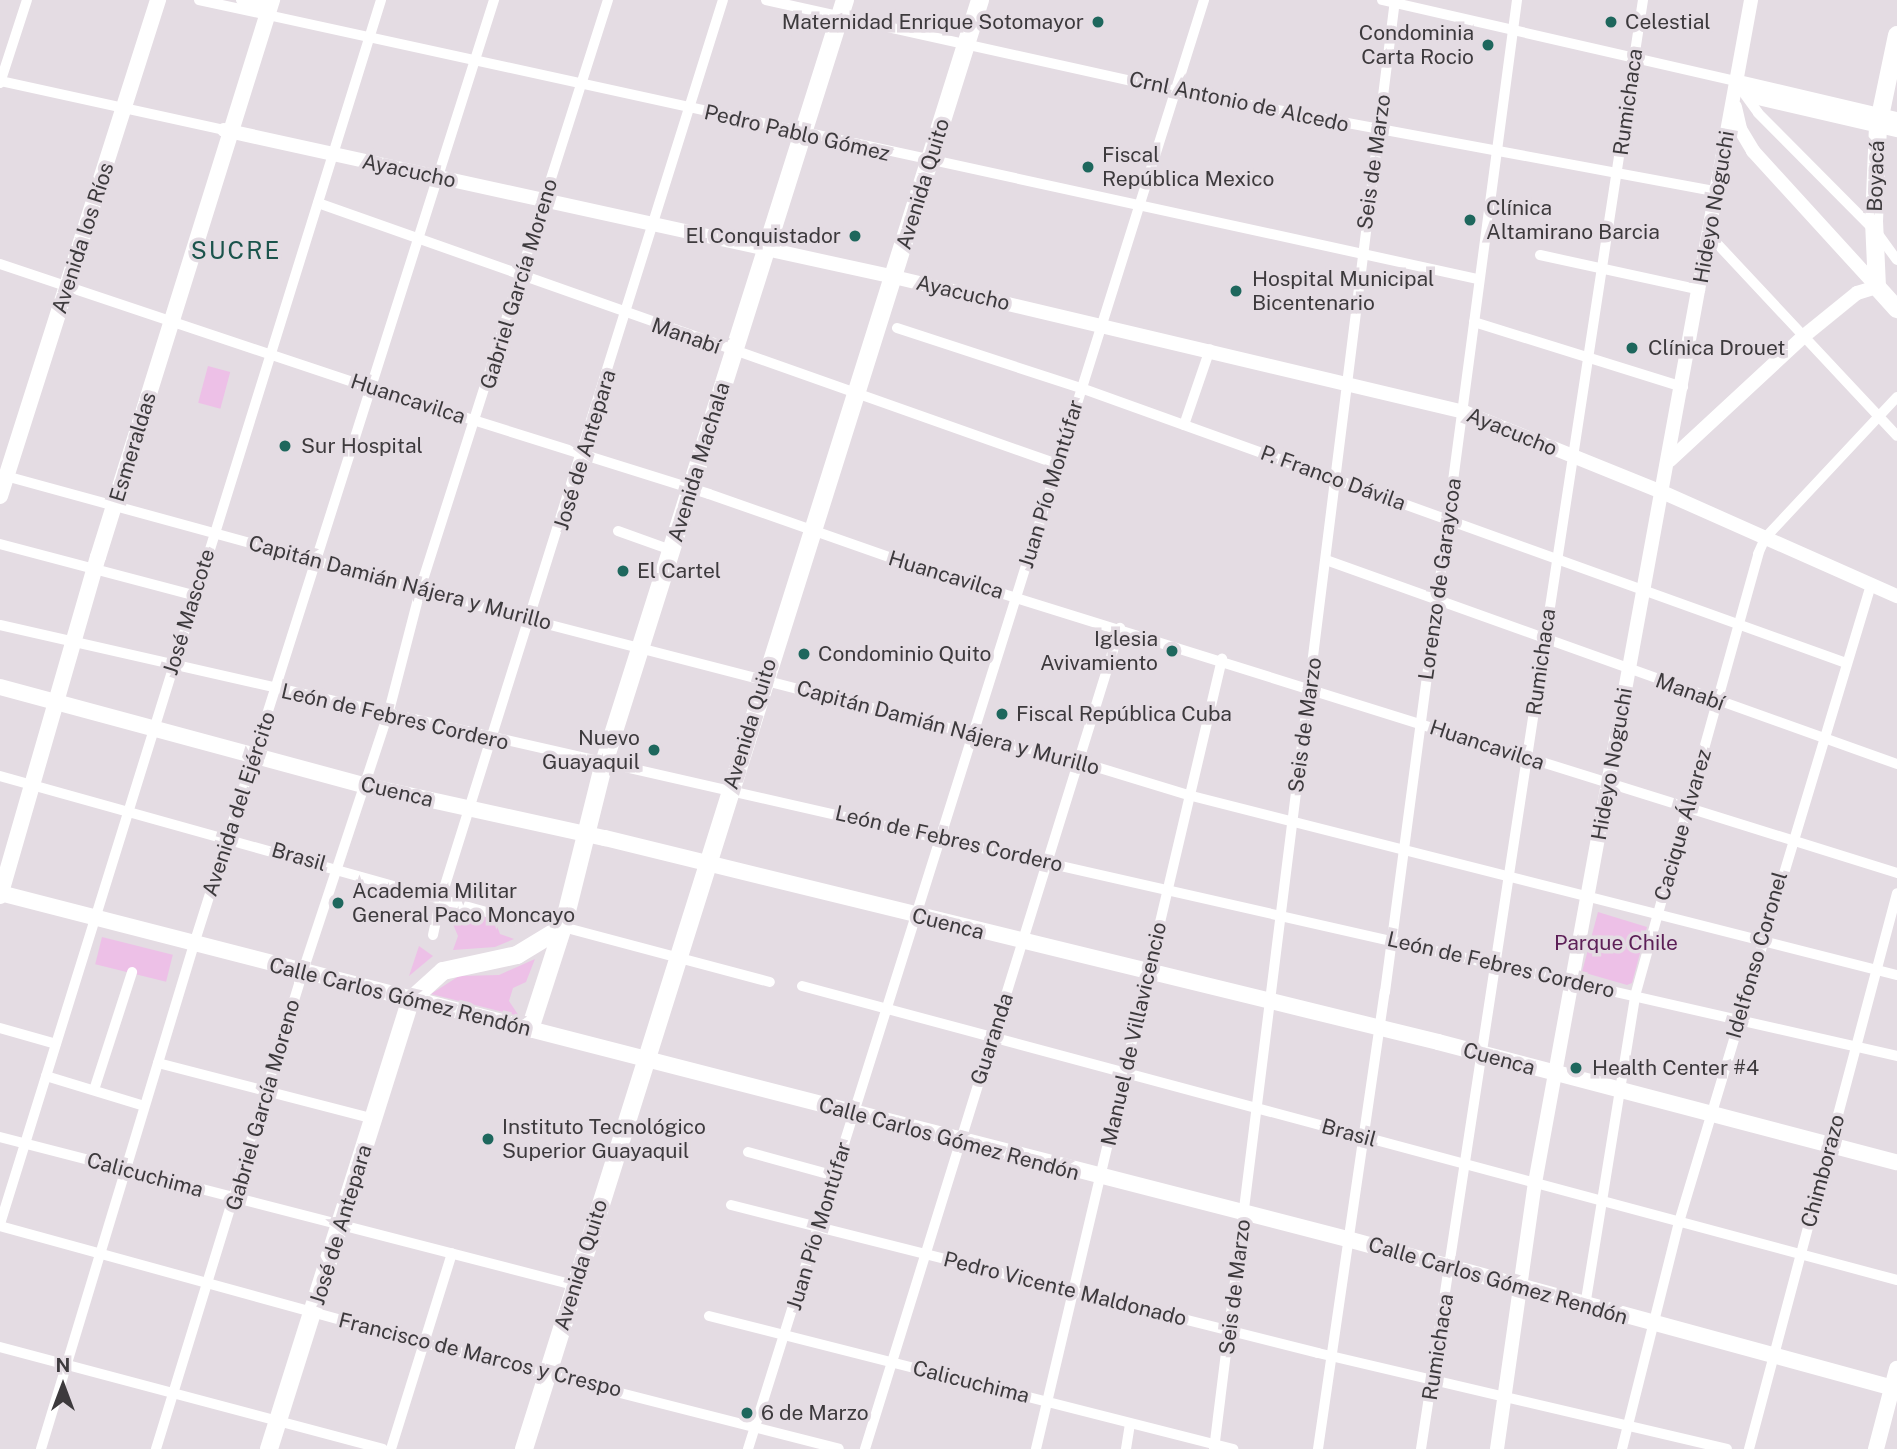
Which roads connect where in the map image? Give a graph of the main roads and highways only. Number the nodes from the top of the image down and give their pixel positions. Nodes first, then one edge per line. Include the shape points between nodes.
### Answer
1 (150, 0) edge
2 (158, 0) edge
3 (980, 0) edge
4 (266, 7) edge
5 (843, 7) edge
6 (1897, 35) edge
7 (1897, 90) edge
8 (121, 106) junction
9 (1889, 123) edge
10 (1897, 309) edge
11 (3, 475) edge
12 (0, 496) edge
13 (0, 687) edge
14 (53, 701) junction
15 (27, 783) junction
16 (587, 834) junction
17 (707, 864) junction
18 (0, 866) edge
19 (0, 894) edge
20 (562, 927) junction
21 (411, 1000) junction
22 (530, 1029) junction
23 (646, 1059) junction
24 (1897, 1162) edge
25 (1897, 1369) edge
26 (1895, 1388) edge
27 (270, 1449) edge
28 (524, 1449) edge
29 (1876, 1449) edge

1 - 8 main road, Avenida los Ríos
2 - 8 main road, Avenida los Ríos
3 - 17 main road, Avenida Quito
4 - 14 main road, Esmeraldas
5 - 16 main road, Avenida Machala via 604,763
6 - 9 main road, Boyacá
7 - 9 main road, Boyacá
8 - 11 main road, Avenida los Ríos
9 - 10 main road, Boyacá via 1877,287
11 - 12 main road, Avenida los Ríos
13 - 14 main road, Cuenca
14 - 15 main road, Esmeraldas
14 - 16 main road, Cuenca via 256,752 363,785
15 - 18 main road, Esmeraldas
15 - 19 main road, Esmeraldas
16 - 17 main road, Cuenca
16 - 20 main road, Avenida Machala
17 - 23 main road, Avenida Quito
17 - 24 main road, Cuenca via 1482,1054
19 - 21 main road, Calle Carlos Gómez Rendón
20 - 21 main road via 517,955 443,971
20 - 22 main road, Avenida Machala
21 - 22 main road, Calle Carlos Gómez Rendón
21 - 27 main road, José de Antepara
22 - 23 main road, Calle Carlos Gómez Rendón
23 - 26 main road, Calle Carlos Gómez Rendón via 958,1143 1350,1240
23 - 28 main road, Avenida Quito
25 - 26 main road
26 - 29 main road

